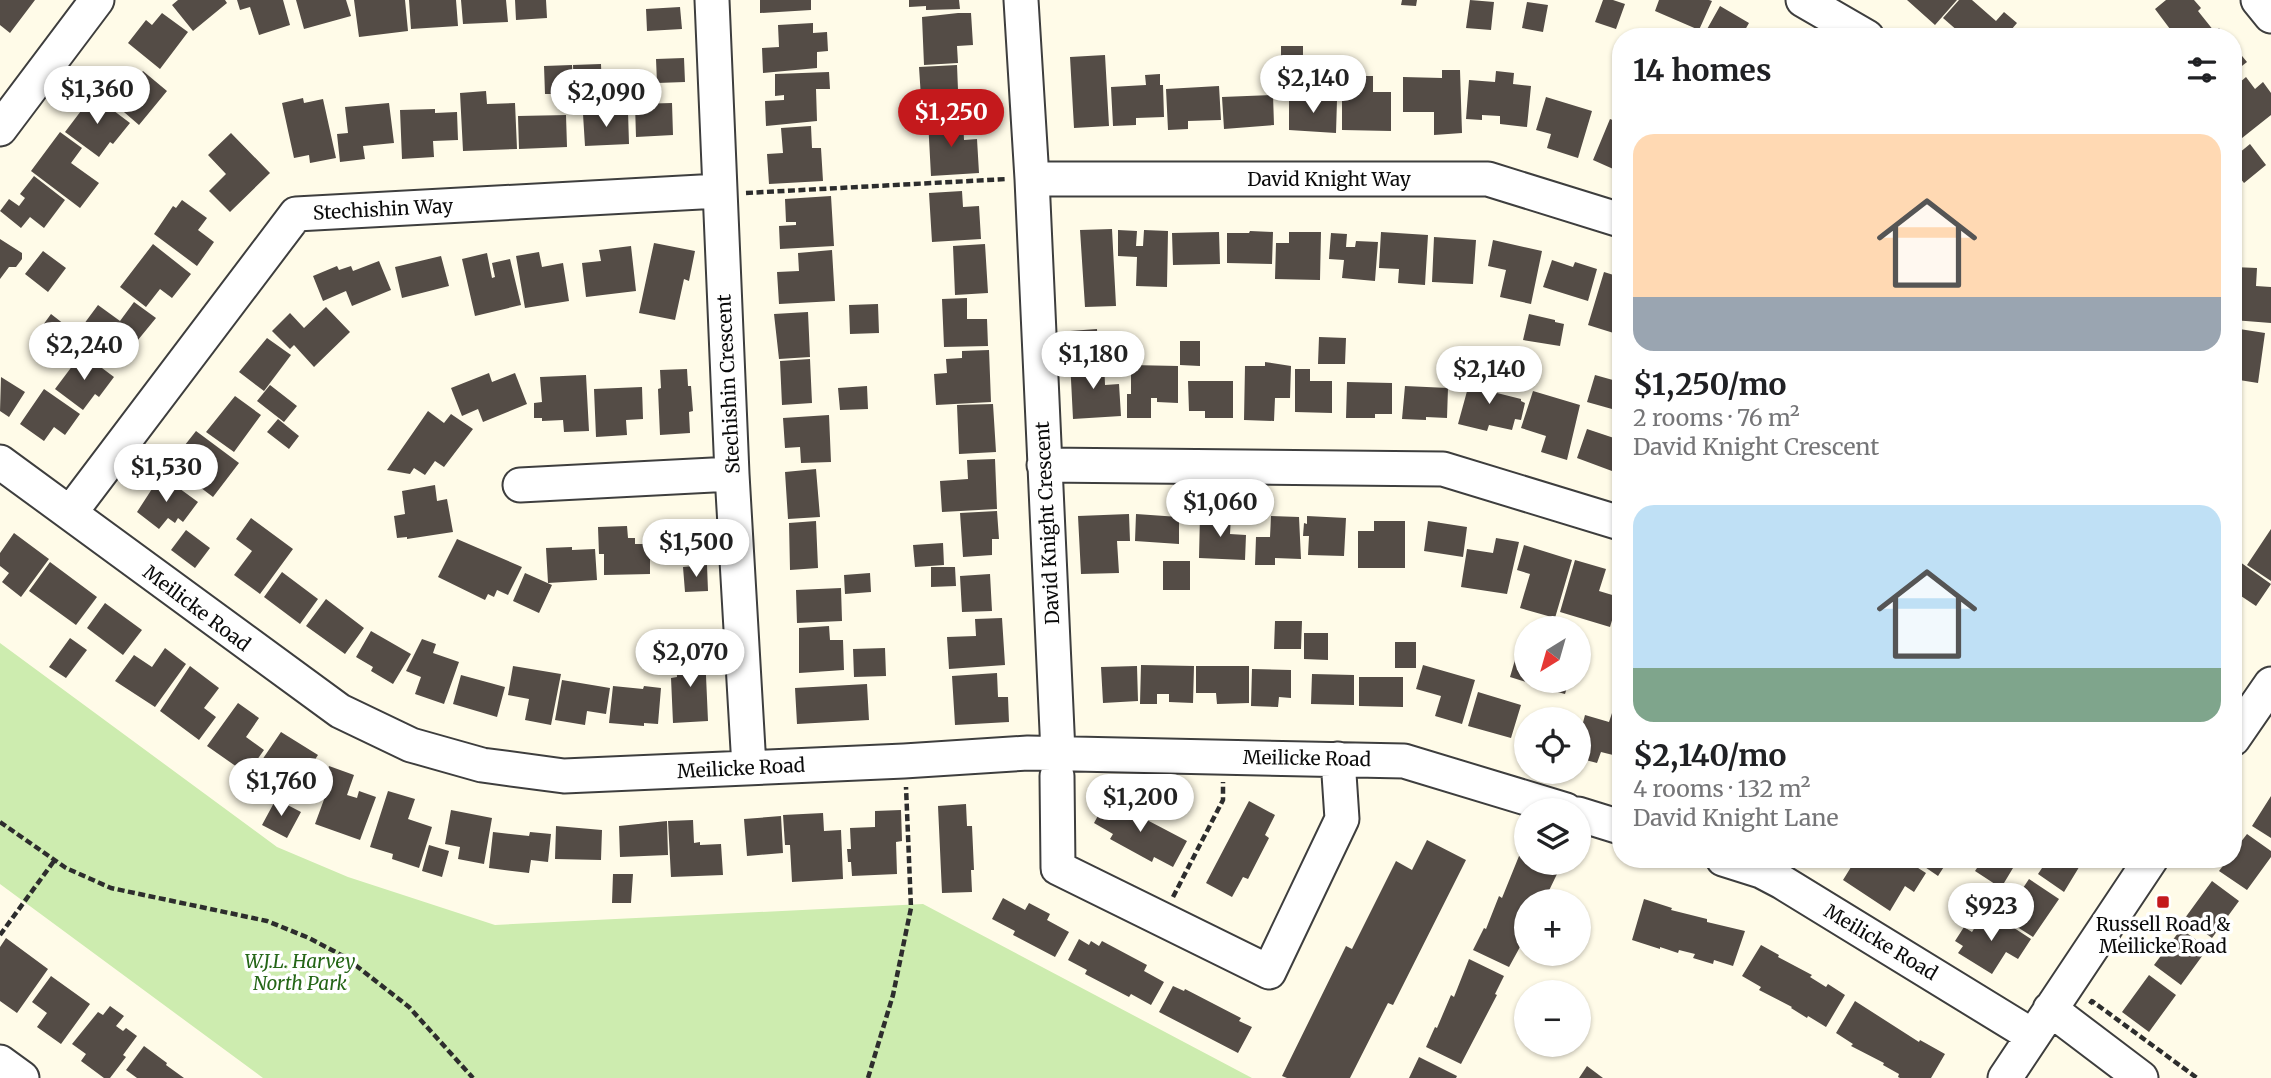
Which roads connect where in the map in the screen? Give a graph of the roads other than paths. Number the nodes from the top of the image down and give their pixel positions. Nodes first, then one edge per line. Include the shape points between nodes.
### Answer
1 (97, 0) edge
2 (712, 0) edge
3 (1021, 0) edge
4 (1803, 0) edge
5 (2258, 0) edge
6 (2271, 16) edge
7 (1851, 28) edge
8 (0, 129) edge
9 (1019, 179) junction
10 (731, 192) junction
11 (1612, 218) edge
12 (0, 462) edge
13 (1044, 465) junction
14 (732, 474) junction
15 (520, 485) dead end
16 (70, 513) junction
17 (1612, 521) edge
18 (2271, 684) edge
19 (2242, 726) edge
20 (1338, 759) junction
21 (1058, 765) junction
22 (749, 768) junction
23 (1526, 798) edge
24 (1591, 818) edge
25 (1612, 825) edge
26 (1751, 868) edge
27 (2145, 868) edge
28 (1788, 871) edge
29 (2041, 1023) junction
30 (0, 1062) edge
31 (22, 1078) edge
32 (2005, 1078) edge
33 (2141, 1078) edge

1 - 8 street
2 - 10 street, Stechishin Crescent
3 - 9 street, David Knight Crescent
4 - 7 street
5 - 6 street
9 - 11 street, David Knight Way via 1488,179
9 - 13 street, David Knight Crescent
10 - 14 street, Stechishin Crescent
10 - 16 street, Stechishin Way via 296,214
12 - 16 street, Meilicke Road
13 - 17 street via 1443,469
13 - 21 street, David Knight Crescent
14 - 15 street
14 - 22 street, Stechishin Crescent
16 - 22 street, Meilicke Road via 340,711 411,745 482,765 564,776
18 - 19 street
20 - 21 street, Meilicke Road via 1225,756
20 - 21 street, David Knight Crescent via 1342,819 1269,972 1058,868
20 - 23 street, Meilicke Road via 1404,761
21 - 22 street, Meilicke Road via 1028,753
24 - 25 street
26 - 28 street, Meilicke Road
27 - 29 street
28 - 29 street, Meilicke Road
29 - 32 street
29 - 33 street, Meilicke Road
30 - 31 street

